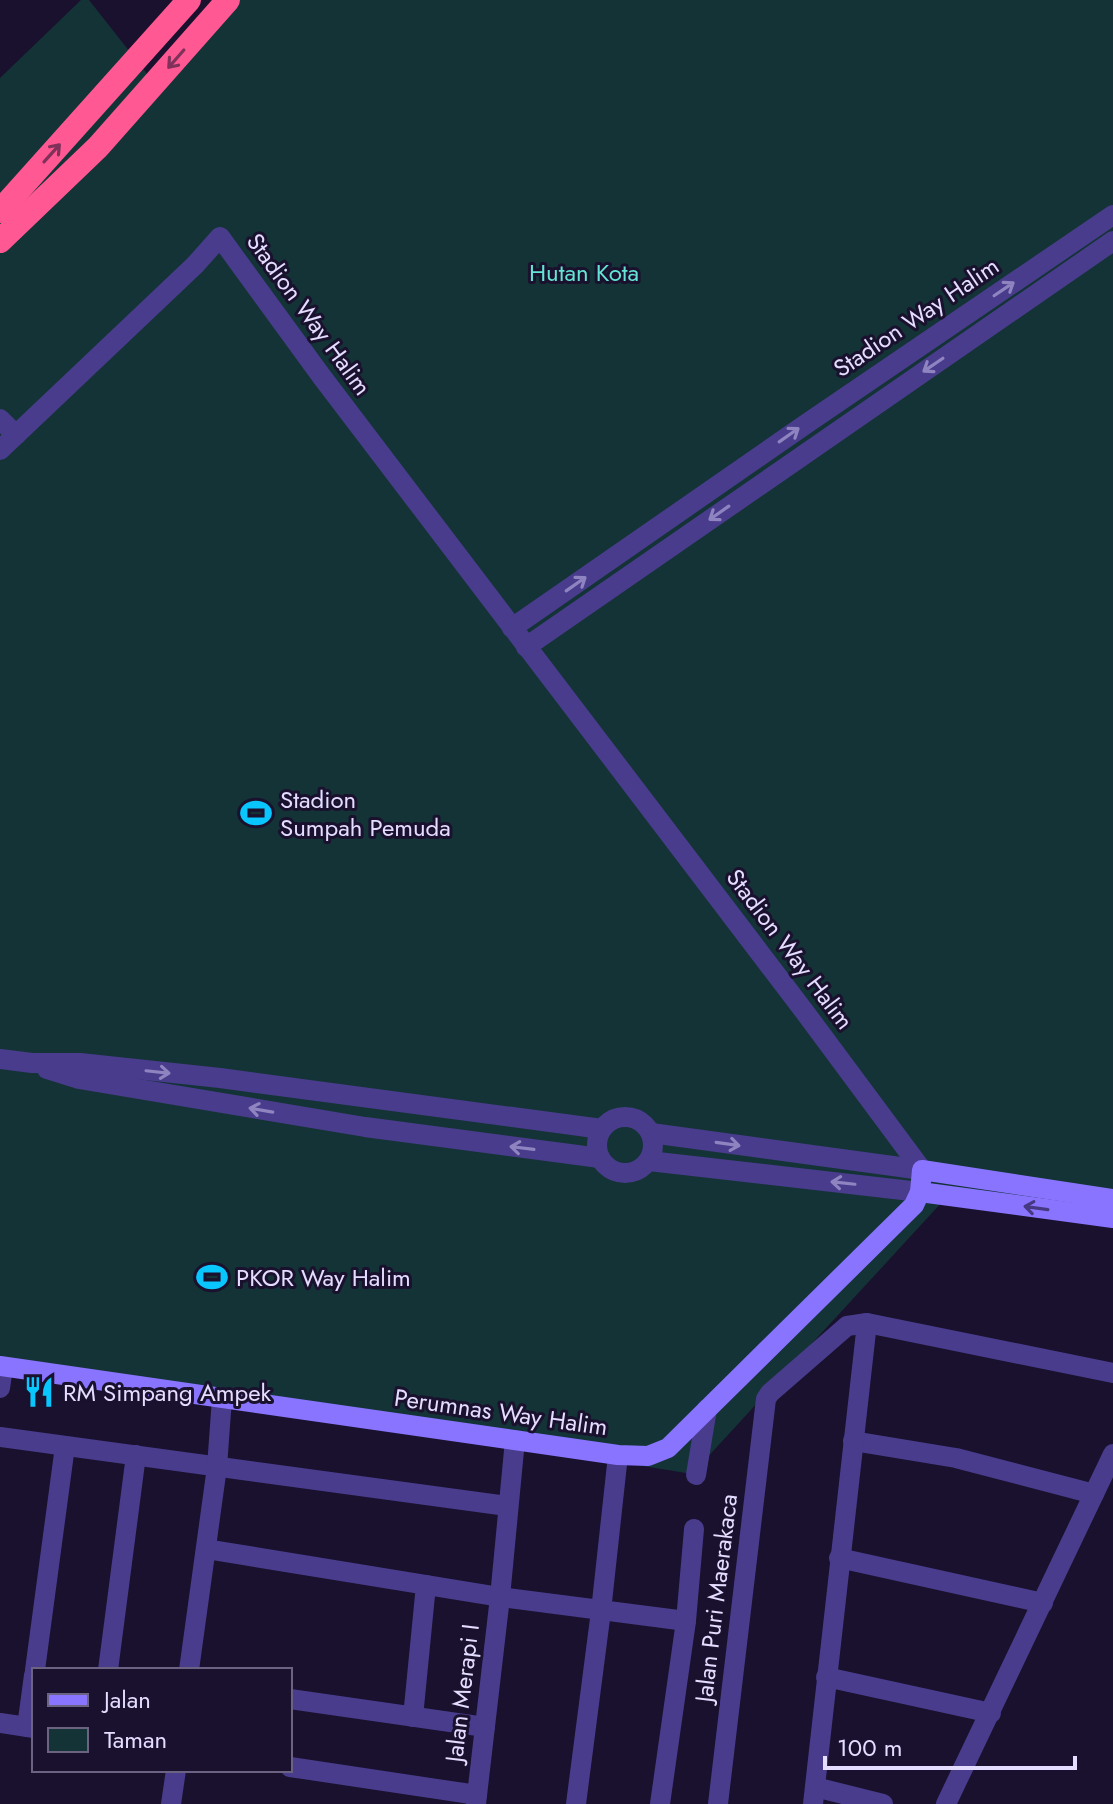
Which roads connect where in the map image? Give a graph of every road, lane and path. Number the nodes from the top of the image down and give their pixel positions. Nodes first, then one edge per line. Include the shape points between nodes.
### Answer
1 (189, 0) edge
2 (228, 0) edge
3 (0, 211) edge
4 (1113, 215) edge
5 (0, 241) edge
6 (1113, 241) edge
7 (0, 419) edge
8 (16, 435) junction
9 (0, 450) edge
10 (512, 628) junction
11 (526, 647) junction
12 (0, 1059) edge
13 (32, 1063) junction
14 (220, 1078) junction
15 (309, 1090) junction
16 (216, 1102) junction
17 (306, 1117) junction
18 (602, 1129) junction
19 (651, 1133) junction
20 (600, 1158) junction
21 (649, 1161) junction
22 (922, 1170) junction
23 (920, 1192) junction
24 (1113, 1199) edge
25 (1113, 1218) edge
26 (867, 1323) junction
27 (2, 1367) edge
28 (1113, 1373) edge
29 (0, 1388) edge
30 (222, 1398) junction
31 (707, 1409) junction
32 (0, 1437) edge
33 (515, 1440) junction
34 (853, 1441) junction
35 (65, 1446) junction
36 (1113, 1454) edge
37 (136, 1455) junction
38 (618, 1455) junction
39 (217, 1467) junction
40 (696, 1475) dead end
41 (1094, 1494) junction
42 (507, 1506) junction
43 (694, 1529) dead end
44 (206, 1549) junction
45 (839, 1558) junction
46 (426, 1585) junction
47 (500, 1597) junction
48 (1043, 1603) junction
49 (601, 1611) junction
50 (686, 1621) junction
51 (35, 1668) edge
52 (108, 1668) edge
53 (189, 1668) edge
54 (826, 1677) junction
55 (292, 1699) edge
56 (32, 1700) edge
57 (991, 1713) junction
58 (413, 1717) junction
59 (0, 1723) edge
60 (30, 1727) edge
61 (485, 1727) junction
62 (292, 1767) edge
63 (176, 1772) edge
64 (814, 1796) edge
65 (476, 1800) edge
66 (171, 1804) edge
67 (576, 1804) edge
68 (660, 1804) edge
69 (718, 1804) edge
70 (883, 1804) edge
71 (946, 1804) edge

3 -> 1 highway
2 -> 5 highway via 98,147
10 -> 4 street, Stadion Way Halim
6 -> 11 street, Stadion Way Halim
7 - 8 street
8 - 9 street, Stadion Way Halim
8 - 10 street, Stadion Way Halim via 220,237
10 - 11 street, Stadion Way Halim
11 - 22 street, Stadion Way Halim
12 - 13 street
13 -> 14 street
13 - 16 street via 79,1079
14 - 15 street
14 - 16 street
15 - 17 street
15 - 18 street
17 -> 16 street
20 -> 17 street
18 - 19 street via 627,1117
18 - 20 street
19 - 21 street
19 -> 22 street
20 - 21 street via 623,1174 642,1169
23 -> 21 street
22 - 23 street
22 - 24 street
25 -> 23 street
23 - 31 street via 914,1205
26 - 28 street
26 - 34 street
26 - 69 street, Jalan Puri Maerakaca via 847,1326 766,1399
27 - 29 street
27 - 30 street, Perumnas Way Halim
30 - 33 street, Perumnas Way Halim
30 - 39 street
31 - 38 street via 665,1449 648,1456
31 - 40 street
32 - 35 street
33 - 38 street, Perumnas Way Halim
33 - 42 street, Jalan Merapi I
34 - 41 street via 956,1458
34 - 45 street
35 - 37 street
35 - 51 street
36 - 41 street
37 - 39 street
37 - 52 street
38 - 49 street, Perumnas Way Halim
39 - 42 street
39 - 44 street
41 - 48 street
42 - 47 street, Jalan Merapi I
43 - 50 street
44 - 46 street
44 - 53 street
45 - 48 street
45 - 54 street
46 - 47 street
46 - 58 street
47 - 49 street
47 - 61 street, Jalan Merapi I
48 - 57 street
49 - 50 street
49 - 67 street, Perumnas Way Halim
50 - 68 street
54 - 57 street
54 - 64 street
55 - 58 street
56 - 60 street
57 - 71 street
58 - 61 street
59 - 60 street
61 - 65 street, Jalan Merapi I
62 - 65 street, Jalan Merapi I
63 - 66 street
64 - 70 street

